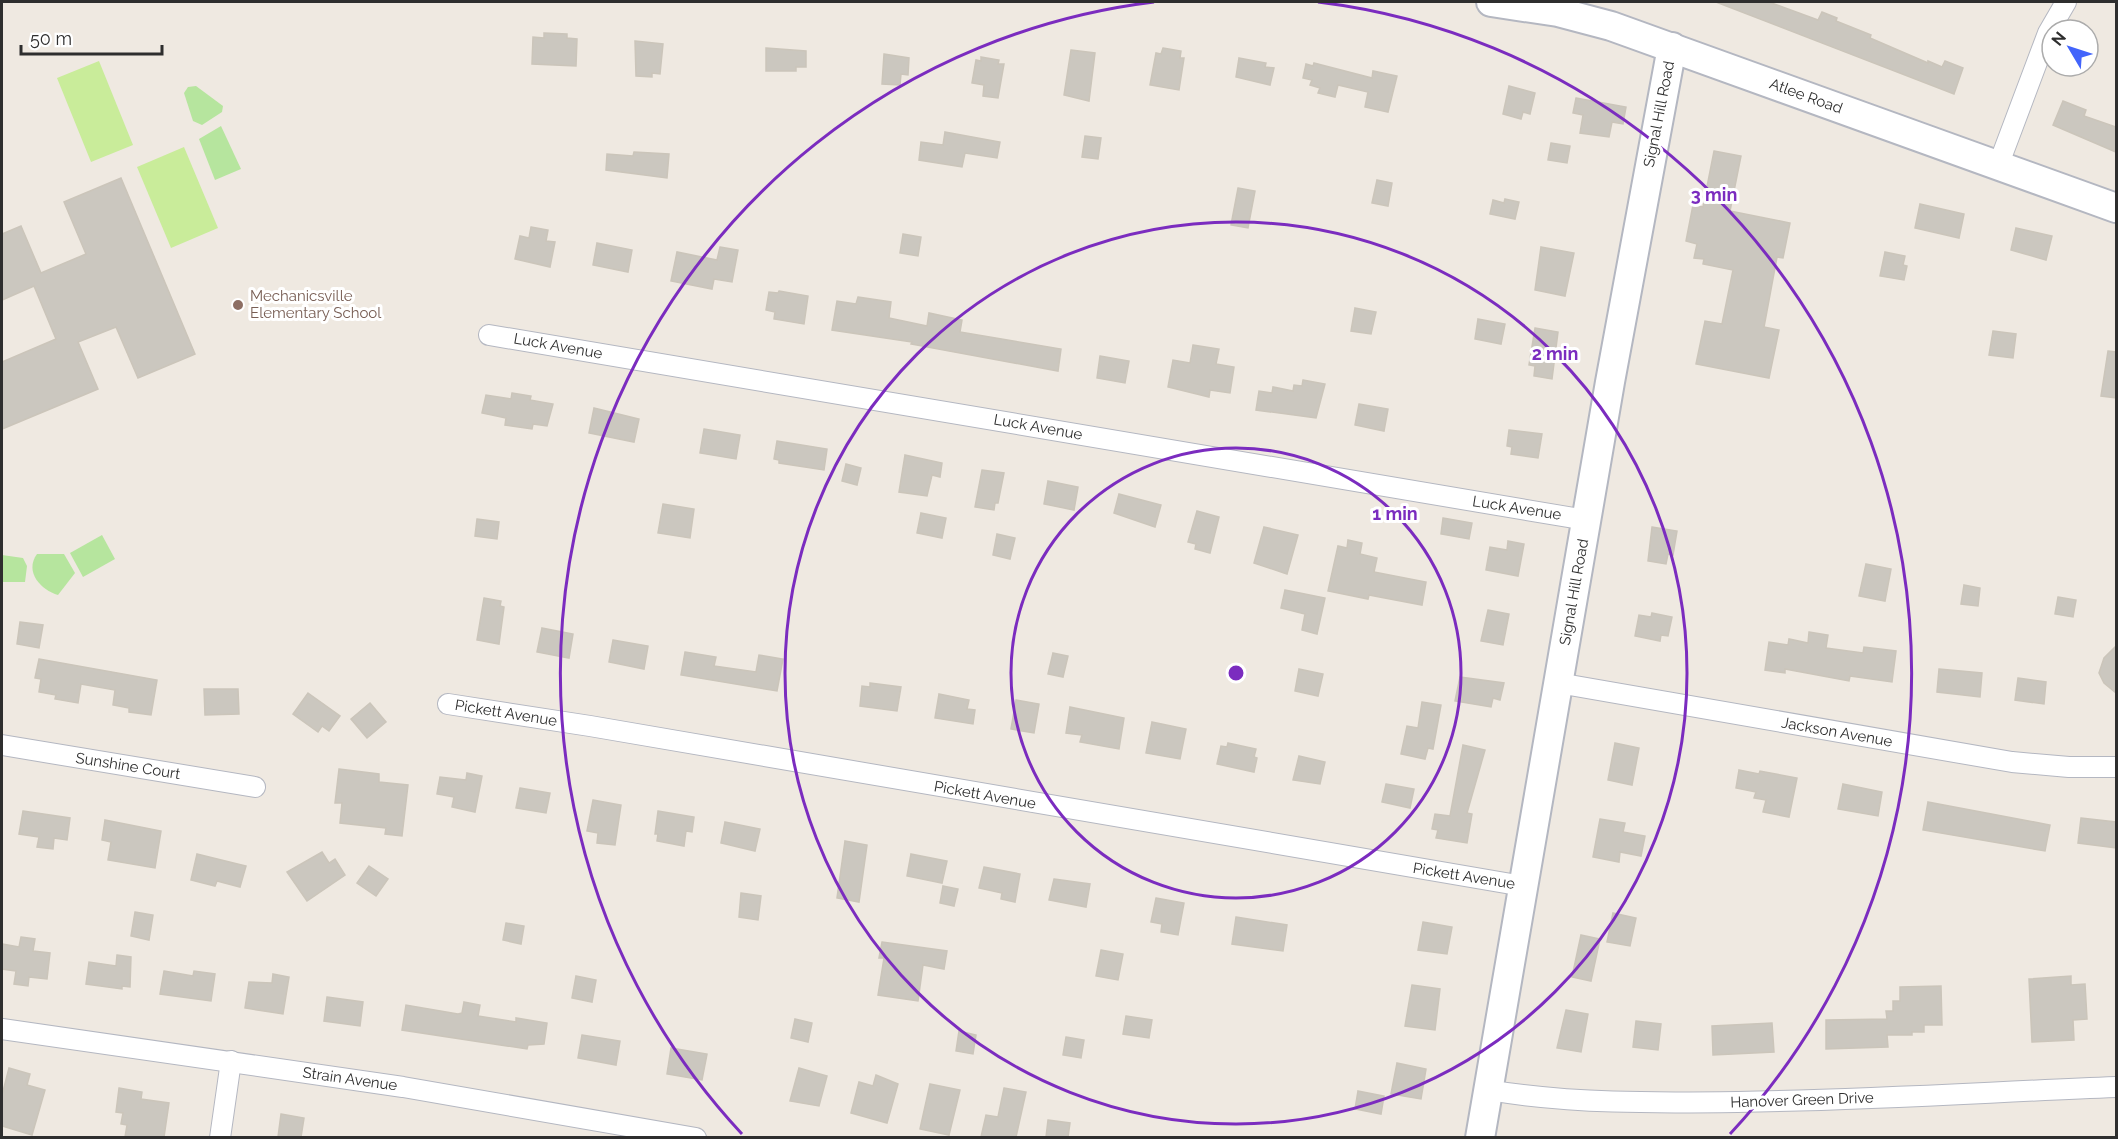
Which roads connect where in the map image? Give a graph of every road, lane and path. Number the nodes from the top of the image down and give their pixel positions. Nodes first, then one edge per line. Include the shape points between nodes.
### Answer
1 (1491, 2) edge
2 (2066, 2) edge
3 (1672, 47) junction
4 (1998, 166) junction
5 (2116, 208) edge
6 (489, 335) dead end
7 (1586, 520) junction
8 (1558, 683) junction
9 (448, 704) dead end
10 (2, 745) edge
11 (2116, 767) edge
12 (255, 787) dead end
13 (1523, 886) junction
14 (2, 1029) edge
15 (231, 1061) junction
16 (2116, 1087) edge
17 (1488, 1090) junction
18 (220, 1137) edge
19 (696, 1137) edge
20 (1480, 1137) edge

1 - 3 street, Atlee Road via 1558,12
2 - 4 street via 2048,33
3 - 4 street, Atlee Road
3 - 7 street, Signal Hill Road
4 - 5 street, Atlee Road
6 - 7 street, Luck Avenue
7 - 8 street, Signal Hill Road
8 - 11 street, Jackson Avenue via 2012,762
8 - 13 street, Signal Hill Road
9 - 13 street, Pickett Avenue
10 - 12 street, Sunshine Court
13 - 17 street, Signal Hill Road
14 - 15 street, Strain Avenue
15 - 18 street
15 - 19 street, Strain Avenue
16 - 17 street, Hanover Green Drive via 1796,1101 1616,1104
17 - 20 street, Signal Hill Road

